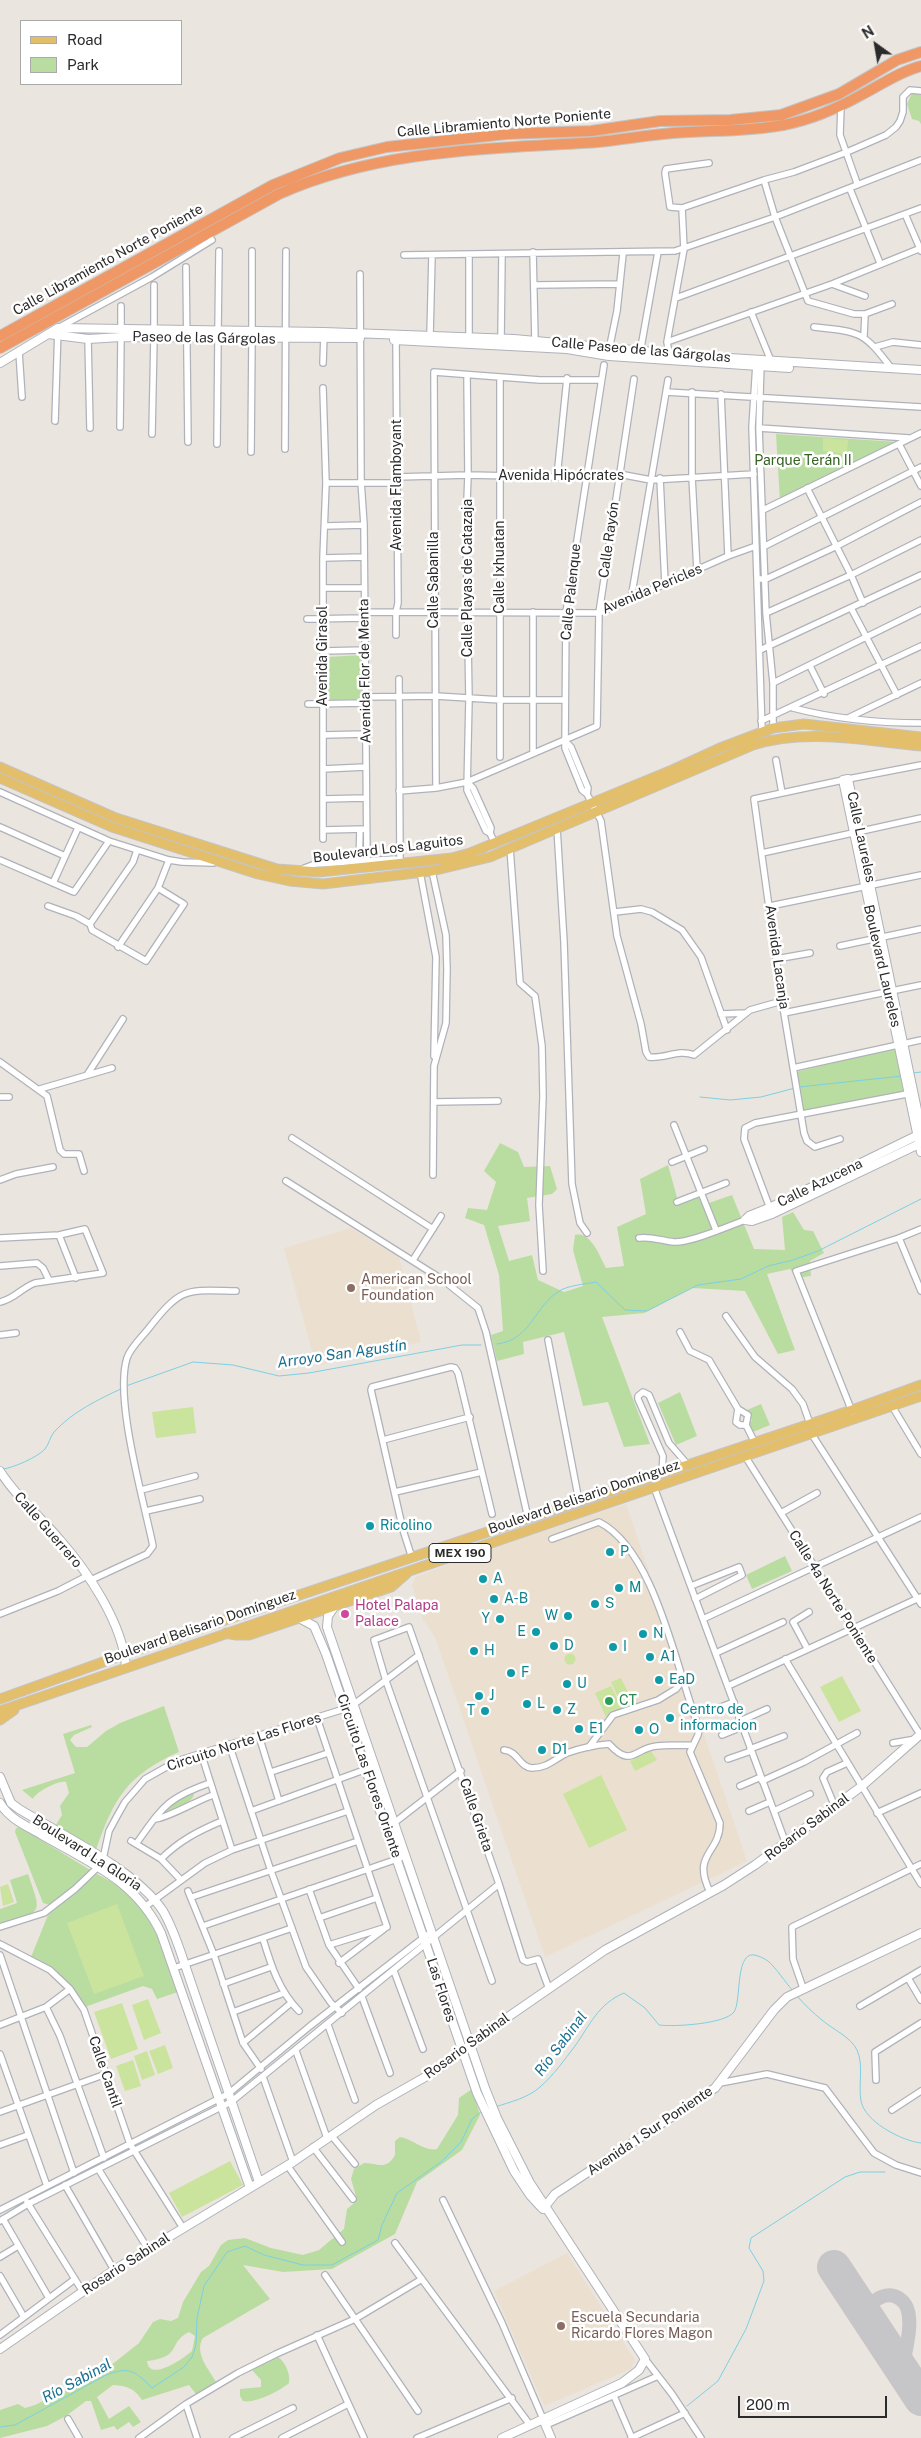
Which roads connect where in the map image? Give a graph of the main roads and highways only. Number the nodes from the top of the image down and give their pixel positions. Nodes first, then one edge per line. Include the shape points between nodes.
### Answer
1 (921, 52) edge
2 (921, 66) edge
3 (0, 336) edge
4 (0, 348) edge
5 (858, 730) junction
6 (921, 738) edge
7 (852, 740) junction
8 (921, 746) edge
9 (1, 769) edge
10 (0, 778) edge
11 (594, 808) junction
12 (921, 1385) edge
13 (921, 1396) edge
14 (853, 1414) junction
15 (810, 1429) junction
16 (416, 1557) junction
17 (423, 1565) junction
18 (411, 1569) junction
19 (226, 1633) junction
20 (0, 1699) edge
21 (27, 1702) junction
22 (0, 1711) edge
23 (0, 1720) edge

1 - 3 highway, Calle Libramiento Norte Poniente via 897,60 839,94 781,115 507,134 387,147 340,158 273,185
2 - 4 highway, Calle Libramiento Norte Poniente via 842,106 783,125 459,151 371,162 301,184
5 - 6 main road, Boulevard Los Laguitos
5 - 7 main road
5 - 11 main road, Boulevard Los Laguitos via 804,724 772,728
7 - 8 main road, Boulevard Los Laguitos
7 - 11 main road, Boulevard Los Laguitos via 798,735 776,738
9 - 11 main road, Boulevard Los Laguitos via 116,818 256,863 296,872 452,858
10 - 11 main road, Boulevard Los Laguitos via 112,827 220,863 282,879 323,884 432,871 463,864 557,828
12 - 14 main road, Boulevard Belisario Domínguez / MEX 190
13 - 14 main road, Boulevard Belisario Domínguez / MEX 190
14 - 15 main road, Boulevard Belisario Domínguez / MEX 190
15 - 16 main road, Boulevard Belisario Domínguez / MEX 190 via 662,1473
15 - 17 main road, Boulevard Belisario Domínguez / MEX 190 via 745,1456
16 - 17 main road
16 - 20 main road, Boulevard Belisario Domínguez / MEX 190
17 - 18 main road, Boulevard Belisario Domínguez / MEX 190
18 - 19 main road, Boulevard Belisario Domínguez / MEX 190
18 - 19 main road via 391,1587 249,1635
19 - 21 main road, Boulevard Belisario Domínguez / MEX 190
21 - 22 main road, Boulevard Belisario Domínguez / MEX 190
21 - 23 main road

